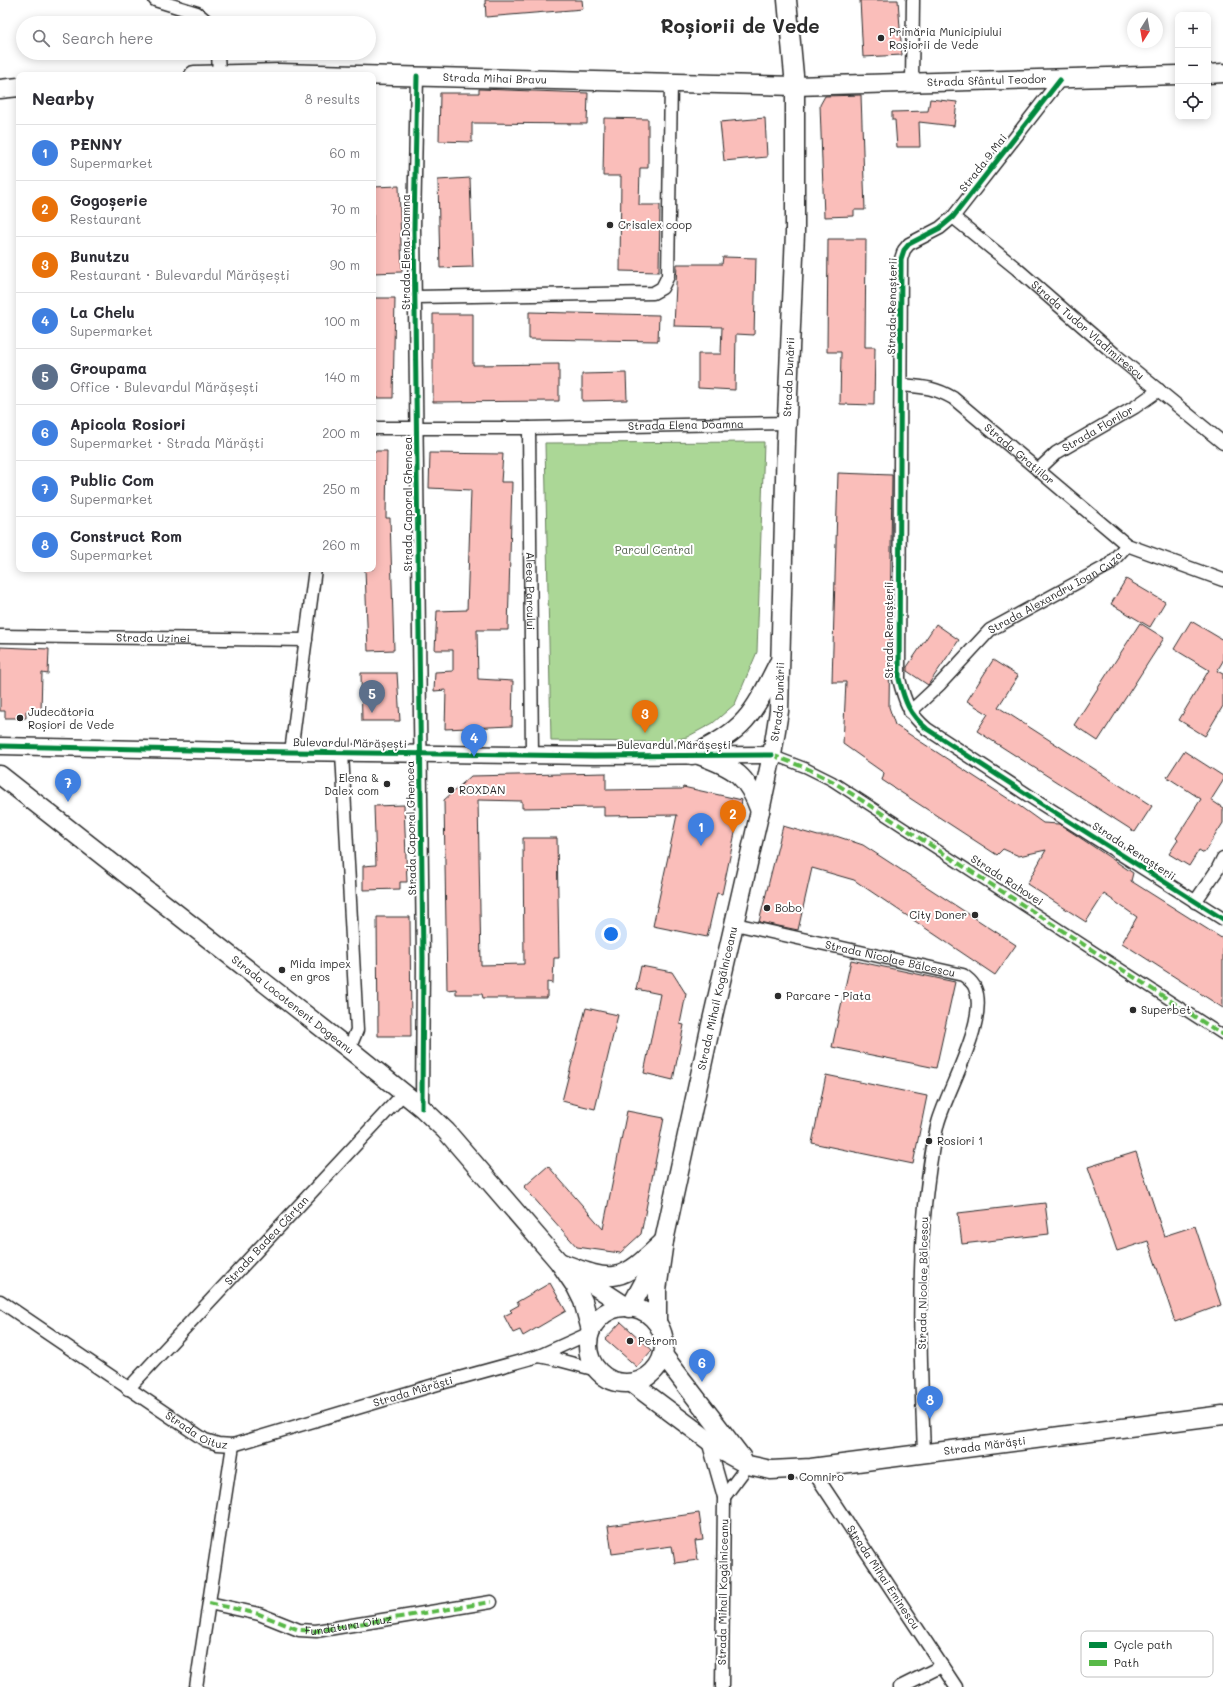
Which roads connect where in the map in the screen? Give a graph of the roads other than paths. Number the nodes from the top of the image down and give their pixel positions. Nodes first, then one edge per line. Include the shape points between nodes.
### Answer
1 (155, 0) edge
2 (787, 0) edge
3 (912, 0) edge
4 (201, 16) edge
5 (218, 60) edge
6 (219, 72) edge
7 (1223, 73) edge
8 (1211, 74) edge
9 (376, 75) edge
10 (1175, 75) edge
11 (417, 76) junction
12 (1060, 80) junction
13 (671, 83) junction
14 (912, 83) junction
15 (795, 86) junction
16 (16, 87) edge
17 (0, 89) edge
18 (954, 217) junction
19 (909, 244) joint
20 (416, 297) junction
21 (902, 385) junction
22 (1159, 390) junction
23 (787, 423) junction
24 (376, 428) edge
25 (417, 428) junction
26 (529, 428) junction
27 (1223, 443) edge
28 (1038, 470) junction
29 (1127, 545) junction
30 (315, 572) edge
31 (1223, 580) edge
32 (0, 636) edge
33 (306, 640) junction
34 (781, 660) junction
35 (910, 712) junction
36 (0, 746) edge
37 (292, 752) junction
38 (342, 753) junction
39 (420, 754) junction
40 (532, 754) junction
41 (695, 755) junction
42 (772, 755) junction
43 (0, 775) edge
44 (760, 811) junction
45 (1223, 858) edge
46 (1195, 902) junction
47 (1223, 919) edge
48 (735, 924) junction
49 (1223, 1034) edge
50 (349, 1049) junction
51 (404, 1093) junction
52 (422, 1108) junction
53 (664, 1241) junction
54 (559, 1262) junction
55 (0, 1301) edge
56 (629, 1308) junction
57 (657, 1322) junction
58 (590, 1332) junction
59 (663, 1355) junction
60 (539, 1356) junction
61 (597, 1370) junction
62 (632, 1383) junction
63 (128, 1389) junction
64 (1223, 1416) edge
65 (708, 1440) junction
66 (233, 1445) junction
67 (924, 1453) junction
68 (748, 1465) junction
69 (811, 1468) junction
70 (724, 1497) junction
71 (491, 1602) dead end
72 (209, 1603) junction
73 (942, 1666) junction
74 (196, 1687) edge
75 (722, 1687) edge
76 (900, 1687) edge
77 (956, 1687) edge

1 - 4 street
2 - 15 main road, Strada Dunării
3 - 14 street
5 - 6 street
7 - 8 main road
9 - 11 main road, Strada Mihai Bravu
10 - 12 main road, Strada Sfântul Teodor
11 - 13 main road, Strada Mihai Bravu
11 - 20 street, Strada Elena Doamna via 414,228
12 - 14 main road, Strada Sfântul Teodor
12 - 18 street, Strada 9 Mai
13 - 15 main road, Strada Mihai Bravu
13 - 20 street via 668,276 662,288 652,293
14 - 15 main road, Strada Sfântul Teodor
15 - 23 main road, Strada Dunării via 795,239
16 - 17 main road
18 - 19 street, Strada 9 Mai via 940,228
18 - 22 street, Strada Tudor Vladimirescu
19 - 21 street, Strada Renașterii via 901,259
20 - 25 street, Strada Elena Doamna
21 - 28 street, Strada Grațiilor via 940,390 953,398
21 - 35 street, Strada Renașterii via 898,668 899,680
22 - 27 street, Strada Tudor Vladimirescu
22 - 28 street, Strada Florilor via 1056,453
23 - 26 street, Strada Elena Doamna
23 - 34 main road, Strada Dunării
24 - 25 street, Strada Elena Doamna
25 - 26 street, Strada Elena Doamna
25 - 39 street, Strada Caporal Ghencea
26 - 40 street, Aleea Parcului
28 - 29 street, Strada Grațiilor
29 - 31 street, Strada Alexandru Ioan Cuza
29 - 35 street, Strada Alexandru Ioan Cuza via 1109,565 990,630
30 - 33 street
32 - 33 street, Strada Uzinei
33 - 37 street
34 - 41 main road via 754,710 741,726
34 - 42 main road, Strada Dunării via 779,710
35 - 46 street, Strada Renașterii via 927,729
36 - 37 street, Bulevardul Mărășești
37 - 38 street, Bulevardul Mărășești
38 - 39 street, Bulevardul Mărășești
38 - 50 street via 357,1030
39 - 40 street, Bulevardul Mărășești
39 - 52 street, Strada Caporal Ghencea
40 - 41 street, Bulevardul Mărășești
41 - 42 street, Bulevardul Mărășești
41 - 44 main road via 728,766 739,774 752,790
42 - 44 main road, Strada Mihail Kogălniceanu
42 - 49 street, Strada Rahovei via 832,781
43 - 50 main road, Strada Locotenent Dogeanu
44 - 48 main road, Strada Mihail Kogălniceanu
45 - 46 street
46 - 47 street, Strada Renașterii
48 - 53 main road, Strada Mihail Kogălniceanu
48 - 67 street, Strada Nicolae Bălcescu via 963,975 975,988 978,1002 974,1032 938,1122 927,1188 921,1264
50 - 51 main road, Strada Locotenent Dogeanu
51 - 52 main road, Strada Locotenent Dogeanu
51 - 63 street, Strada Badea Cârțan
52 - 54 main road, Strada Locotenent Dogeanu via 446,1131
53 - 54 main road via 633,1270 622,1275 595,1275
53 - 56 main road, Strada Mihail Kogălniceanu via 654,1267
53 - 57 main road, Strada Mihail Kogălniceanu via 657,1290
54 - 56 main road, Strada Locotenent Dogeanu
54 - 58 main road, Strada Locotenent Dogeanu via 583,1301
55 - 63 street, Strada Oituz
56 - 57 main road via 648,1314
56 - 58 main road via 605,1313
57 - 59 main road via 663,1338
58 - 60 street, Strada Mărăști
58 - 61 main road via 588,1351
59 - 62 main road via 652,1374
59 - 68 main road
60 - 61 street
60 - 66 street, Strada Mărăști
61 - 62 main road via 607,1379 619,1383
62 - 65 main road, Strada Mărăști
63 - 66 street, Strada Oituz via 205,1440
64 - 67 main road, Strada Mărăști
65 - 68 main road, Strada Mărăști via 733,1458
65 - 70 street, Strada Mihail Kogălniceanu
66 - 72 street, Strada Oituz
67 - 69 main road, Strada Mărăști
68 - 69 main road, Strada Mărăști via 771,1470
68 - 70 street
69 - 73 street, Strada Mihai Eminescu
70 - 75 street, Strada Mihail Kogălniceanu
71 - 72 street, Fundătura Oituz via 316,1631 299,1630 260,1614
72 - 74 street, Strada Oituz
73 - 76 street
73 - 77 street, Strada Mihai Eminescu

